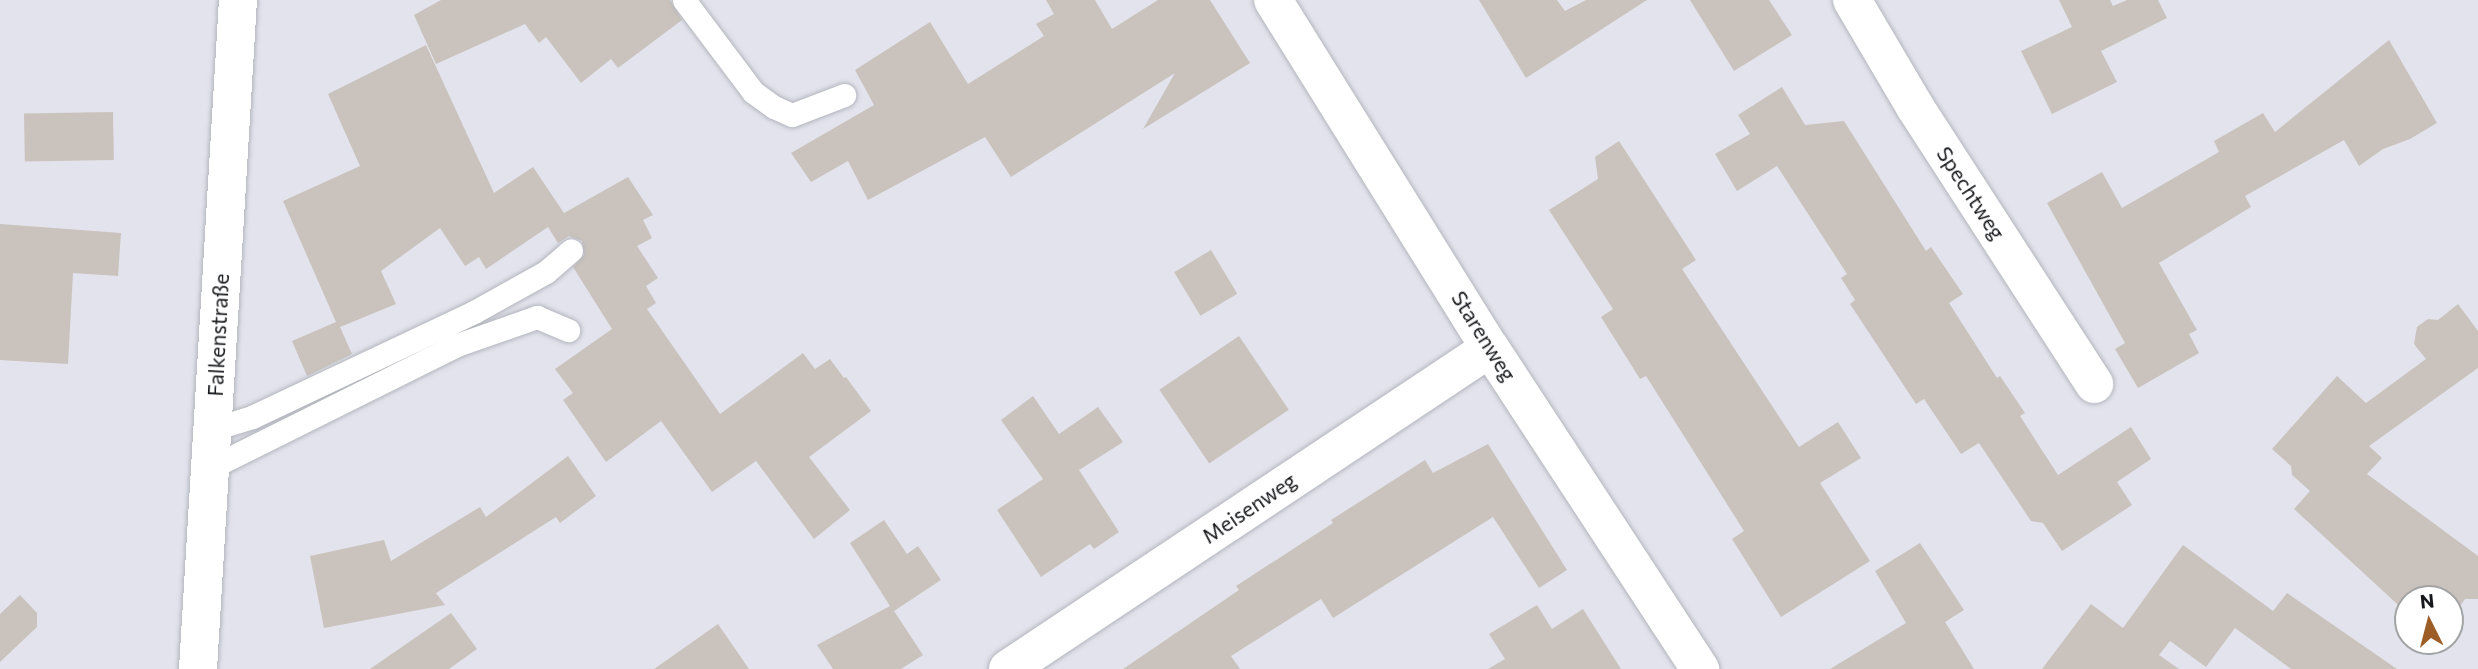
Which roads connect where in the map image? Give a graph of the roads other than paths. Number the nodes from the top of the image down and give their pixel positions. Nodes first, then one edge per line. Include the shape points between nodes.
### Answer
1 (238, 0) edge
2 (684, 0) edge
3 (1273, 0) edge
4 (1852, 0) edge
5 (844, 95) dead end
6 (571, 250) dead end
7 (568, 330) dead end
8 (1490, 348) junction
9 (2094, 384) dead end
10 (213, 429) junction
11 (211, 468) junction
12 (198, 669) edge
13 (1008, 669) edge
14 (1700, 669) edge

1 - 10 street, Falkenstraße
2 - 5 lane via 753,92 774,107 792,115
3 - 8 street, Starenweg
4 - 9 street, Spechtweg via 1915,107
6 - 10 lane via 546,272 474,312 252,417
7 - 11 lane via 537,317 457,345
8 - 13 street, Meisenweg
8 - 14 street, Starenweg
10 - 11 street, Falkenstraße
11 - 12 street, Falkenstraße

